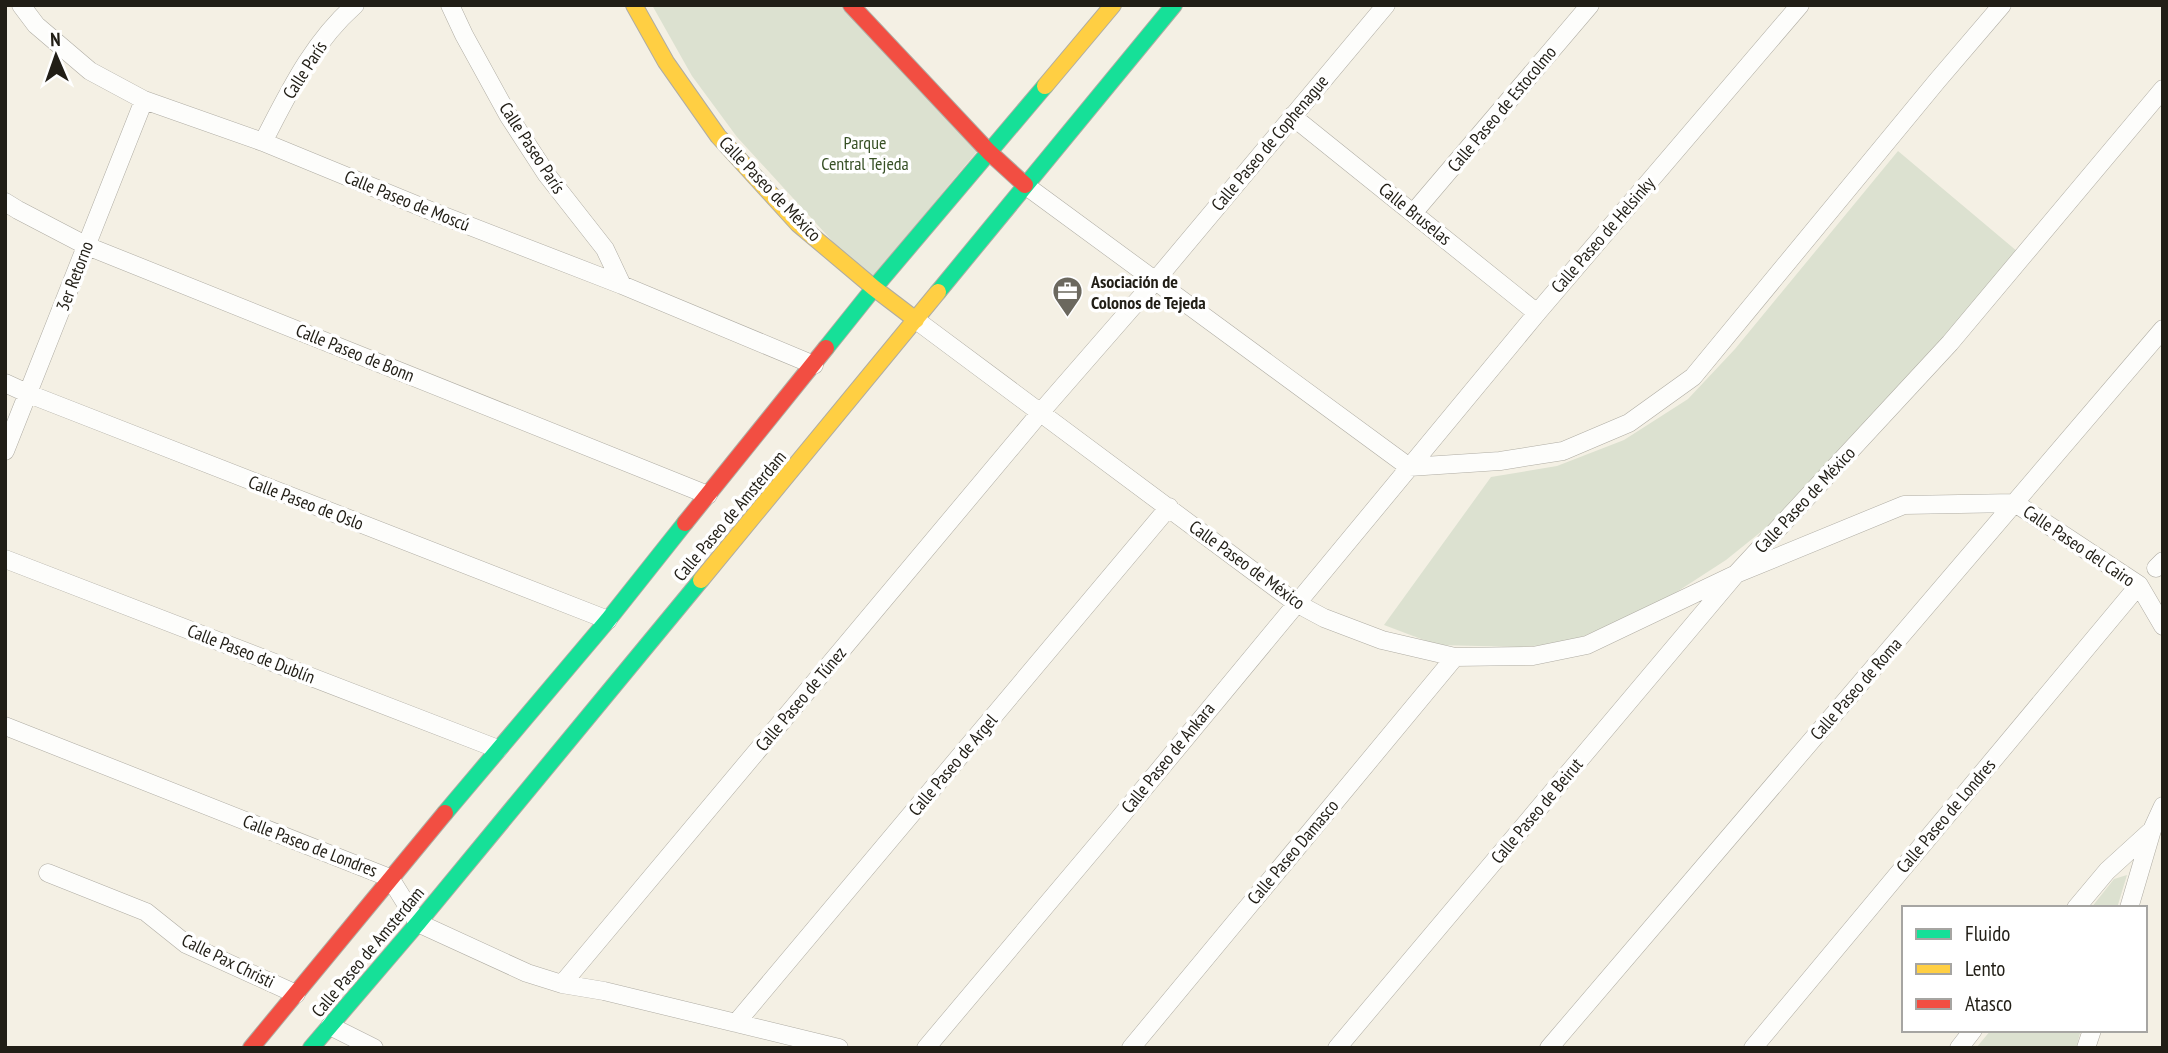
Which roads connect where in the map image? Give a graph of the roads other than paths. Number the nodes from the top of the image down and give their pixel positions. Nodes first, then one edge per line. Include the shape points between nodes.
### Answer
1 (21, 5) edge
2 (355, 5) edge
3 (450, 5) edge
4 (634, 5) edge
5 (1113, 5) edge
6 (1174, 5) edge
7 (1386, 5) edge
8 (1590, 5) edge
9 (1800, 5) edge
10 (2003, 5) edge
11 (862, 10) edge
12 (2163, 89) edge
13 (145, 100) junction
14 (1292, 116) junction
15 (263, 142) junction
16 (989, 152) junction
17 (1025, 185) junction
18 (5, 202) edge
19 (1414, 212) junction
20 (87, 246) junction
21 (1155, 281) junction
22 (622, 285) junction
23 (874, 288) junction
24 (1537, 313) junction
25 (916, 320) junction
26 (2163, 329) edge
27 (814, 365) junction
28 (5, 383) edge
29 (29, 394) junction
30 (1040, 413) junction
31 (5, 451) edge
32 (1409, 467) junction
33 (708, 495) junction
34 (2015, 503) junction
35 (1169, 508) junction
36 (5, 559) edge
37 (1736, 574) junction
38 (2139, 585) junction
39 (1296, 603) junction
40 (608, 620) junction
41 (2163, 626) edge
42 (1455, 657) junction
43 (5, 726) edge
44 (498, 749) junction
45 (2163, 807) edge
46 (2152, 830) junction
47 (2116, 863) junction
48 (48, 873) dead end
49 (2138, 876) junction
50 (390, 878) junction
51 (2078, 906) edge
52 (2130, 906) edge
53 (418, 923) junction
54 (562, 984) junction
55 (296, 994) junction
56 (736, 1023) junction
57 (330, 1026) junction
58 (1971, 1032) edge
59 (251, 1048) edge
60 (311, 1048) edge
61 (374, 1048) edge
62 (838, 1048) edge
63 (926, 1048) edge
64 (1131, 1048) edge
65 (1337, 1048) edge
66 (1549, 1048) edge
67 (1753, 1048) edge
68 (1959, 1048) edge

1 - 13 street, Calle Paseo de Moscú via 36,25 90,71
2 - 15 street, Calle París via 300,71
3 - 22 street, Calle Paseo París via 508,115 547,175 605,249
4 - 23 main road, Calle Paseo de México via 666,62 718,136 799,224
5 - 16 main road, Calle Paseo de Amsterdam
6 - 17 main road, Calle Paseo de Amsterdam
7 - 14 street, Calle Paseo de Cophenague
8 - 19 street, Calle Paseo de Estocolmo
9 - 24 street, Calle Paseo de Helsinky
10 - 32 street via 1693,377 1629,423 1563,451
11 - 16 main road
12 - 37 street, Calle Paseo de México via 1950,343
13 - 15 street, Calle Paseo de Moscú
13 - 20 street, 3er Retorno
14 - 19 street, Calle Bruselas
14 - 21 street, Calle Paseo de Cophenague
15 - 22 street, Calle Paseo de Moscú
16 - 17 main road
16 - 23 main road, Calle Paseo de Amsterdam
17 - 21 street
17 - 25 main road, Calle Paseo de Amsterdam
18 - 20 street, Calle Paseo de Bonn
19 - 24 street, Calle Bruselas
20 - 29 street, 3er Retorno
20 - 33 street, Calle Paseo de Bonn
21 - 30 street, Calle Paseo de Cophenague
21 - 32 street
22 - 27 street, Calle Paseo de Moscú
23 - 25 main road, Calle Paseo de México
23 - 27 main road, Calle Paseo de Amsterdam
24 - 32 street, Calle Paseo de Helsinky
25 - 30 street, Calle Paseo de México
25 - 53 main road, Calle Paseo de Amsterdam
26 - 34 street, Calle Paseo de Roma
27 - 33 main road, Calle Paseo de Amsterdam
28 - 29 street, Calle Paseo de Oslo
29 - 31 street, 3er Retorno
29 - 40 street, Calle Paseo de Oslo
30 - 35 street, Calle Paseo de México
30 - 54 street, Calle Paseo de Túnez
32 - 39 street, Calle Paseo de Ankara
33 - 40 main road, Calle Paseo de Amsterdam
34 - 37 street, Calle Paseo del Cairo via 1903,505
34 - 38 street, Calle Paseo del Cairo
34 - 66 street, Calle Paseo de Roma
35 - 39 street, Calle Paseo de México
35 - 56 street, Calle Paseo de Argel
36 - 44 street, Calle Paseo de Dublín
37 - 42 street, Calle Paseo de México via 1587,645 1533,656
37 - 65 street, Calle Paseo de Beirut
38 - 41 street, Calle Paseo del Cairo
38 - 67 street, Calle Paseo de Londres
39 - 42 street, Calle Paseo de México via 1382,640
39 - 63 street, Calle Paseo de Ankara
40 - 44 main road, Calle Paseo de Amsterdam
42 - 64 street, Calle Paseo Damasco
43 - 50 street, Calle Paseo de Londres
44 - 50 main road, Calle Paseo de Amsterdam
45 - 46 street
46 - 47 street
46 - 49 street
47 - 49 street
47 - 51 street
48 - 55 street, Calle Pax Christi via 146,912 186,944
49 - 52 street
50 - 53 street, Calle Paseo de Londres
50 - 55 main road, Calle Paseo de Amsterdam
53 - 54 street via 527,973
53 - 57 main road, Calle Paseo de Amsterdam
54 - 56 street
55 - 59 main road, Calle Paseo de Amsterdam
56 - 62 street
57 - 60 main road, Calle Paseo de Amsterdam
57 - 61 street
58 - 68 street

